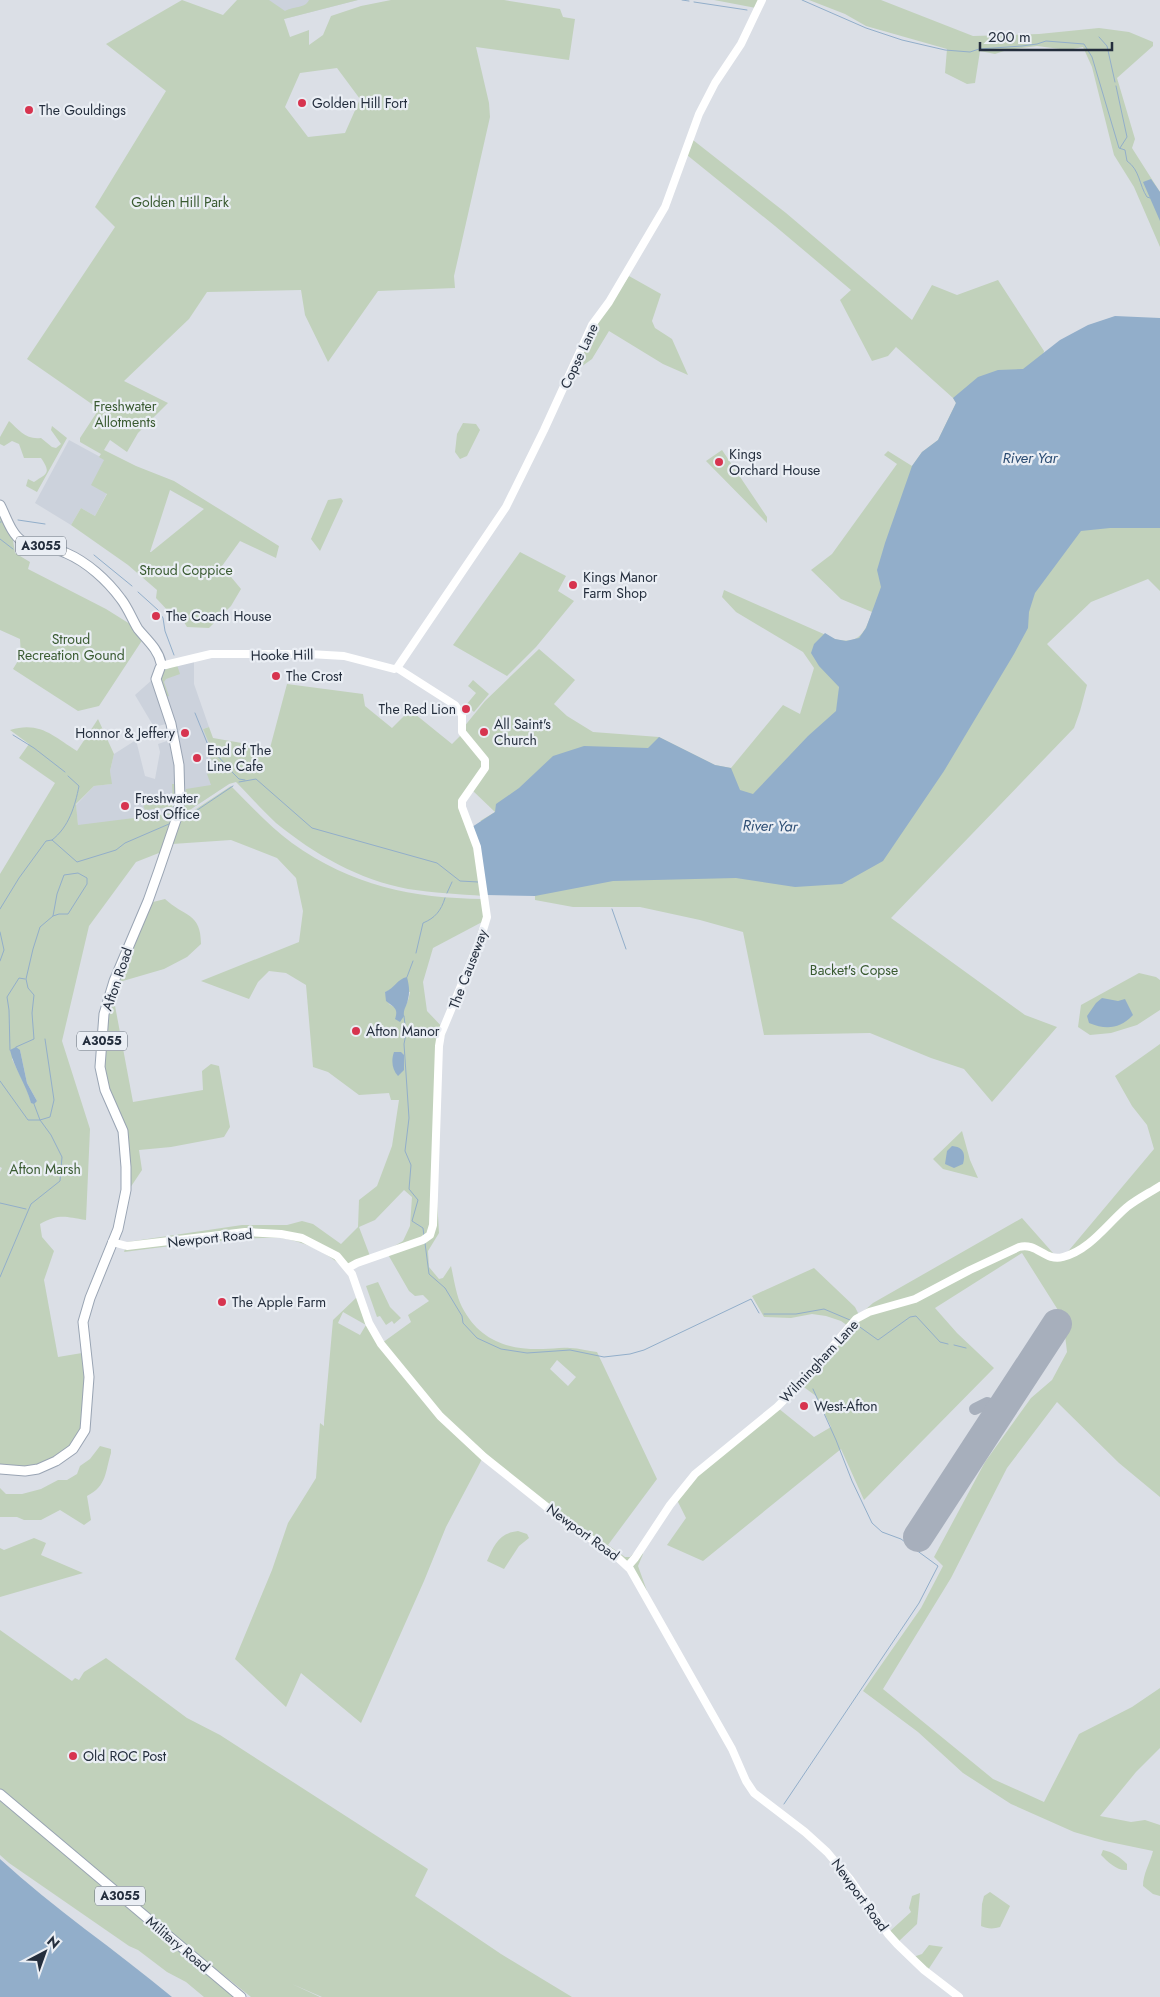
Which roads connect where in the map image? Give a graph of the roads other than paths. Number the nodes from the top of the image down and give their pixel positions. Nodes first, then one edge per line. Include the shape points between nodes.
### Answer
1 (762, 0) edge
2 (0, 506) edge
3 (162, 666) junction
4 (397, 668) junction
5 (1160, 1186) edge
6 (112, 1242) junction
7 (348, 1268) junction
8 (0, 1469) edge
9 (628, 1566) junction
10 (0, 1794) edge
11 (241, 1997) edge
12 (959, 1997) edge

1 - 4 street, Copse Lane via 741,44 699,114 665,207 592,325 506,507
2 - 3 main road, A3055 via 22,541 66,552 84,562 102,579 121,598 157,652
3 - 4 street, Hooke Hill via 211,654 310,654 344,656
3 - 6 main road, Afton Road / A3055 via 156,678 180,769 180,790 177,817 168,845 104,1014 100,1067 123,1131 126,1167 122,1212
4 - 7 street, The Causeway via 451,702 462,715 464,736 486,763 462,801 462,807 476,841 487,917 438,1046 431,1233 423,1240
5 - 9 street, Wilmingham Lane via 1126,1208 1096,1238 1062,1258 1048,1256 1026,1245 915,1299 856,1319 782,1402 695,1474
6 - 7 street, Newport Road via 127,1246 245,1232 281,1234 318,1245 337,1256
6 - 8 main road, Afton Road / A3055 via 83,1322 89,1377 85,1430 73,1449 56,1461 25,1471
7 - 9 street, Newport Road via 355,1279 369,1323 381,1344 440,1416 484,1457 563,1520
9 - 12 street, Newport Road via 754,1793 827,1852 897,1944
10 - 11 main road, Military Road / A3055

